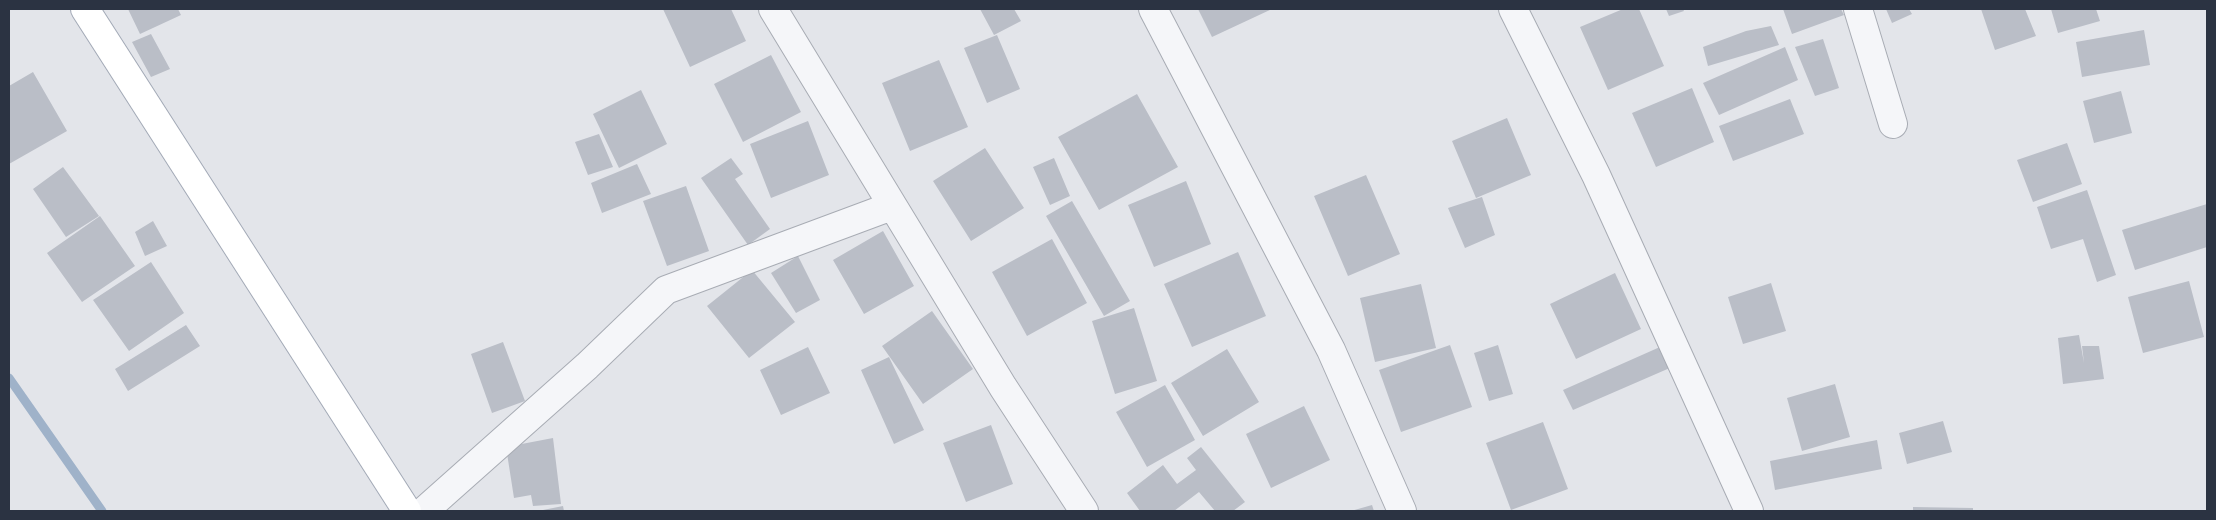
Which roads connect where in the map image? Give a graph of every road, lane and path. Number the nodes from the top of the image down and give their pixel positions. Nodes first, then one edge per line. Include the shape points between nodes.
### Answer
1 (85, 9) edge
2 (773, 9) edge
3 (1153, 9) edge
4 (1513, 9) edge
5 (1858, 9) edge
6 (1894, 124) dead end
7 (892, 206) junction
8 (407, 511) edge
9 (424, 511) edge
10 (1084, 511) edge
11 (1402, 511) edge
12 (1749, 511) edge

1 - 8 main road
2 - 7 street
3 - 11 street via 1331,350
4 - 12 street via 1596,175
5 - 6 street
7 - 9 street via 666,290 587,366
7 - 10 street

